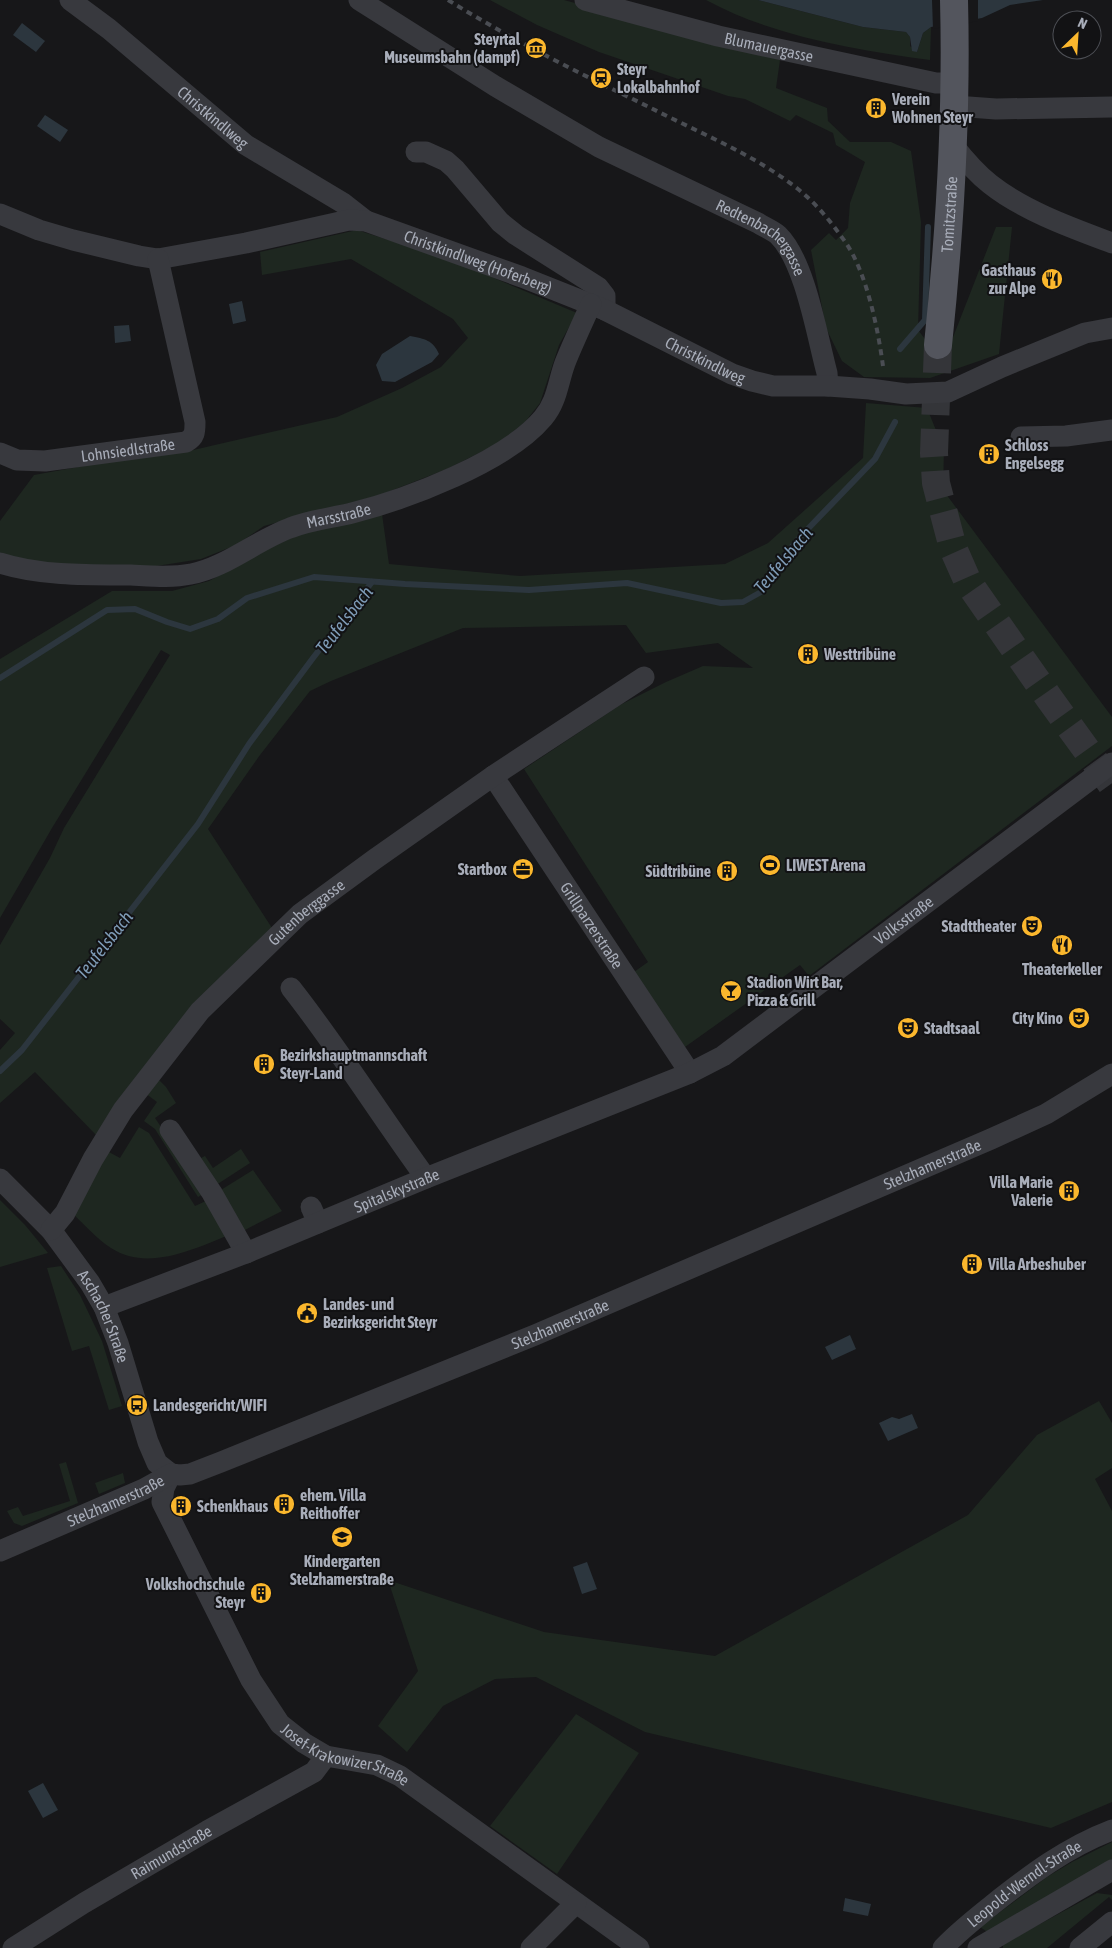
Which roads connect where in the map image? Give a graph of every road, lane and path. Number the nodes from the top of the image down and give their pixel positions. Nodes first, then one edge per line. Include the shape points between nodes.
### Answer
1 (70, 0) edge
2 (360, 0) edge
3 (585, 0) edge
4 (954, 0) edge
5 (955, 95) junction
6 (1112, 106) edge
7 (953, 145) junction
8 (416, 152) dead end
9 (0, 214) edge
10 (366, 221) junction
11 (1112, 243) edge
12 (158, 259) junction
13 (598, 307) junction
14 (1112, 328) edge
15 (938, 345) tunnel mouth
16 (828, 386) junction
17 (1112, 430) edge
18 (1021, 438) dead end
19 (0, 453) edge
20 (0, 563) edge
21 (644, 677) dead end
22 (1112, 763) edge
23 (493, 776) junction
24 (292, 988) dead end
25 (690, 1073) junction
26 (1112, 1074) edge
27 (170, 1130) dead end
28 (426, 1178) junction
29 (0, 1179) edge
30 (51, 1230) junction
31 (246, 1253) junction
32 (104, 1307) junction
33 (170, 1474) junction
34 (0, 1551) edge
35 (326, 1756) junction
36 (1112, 1830) edge
37 (1112, 1870) edge
38 (576, 1904) junction
39 (1112, 1922) edge
40 (1092, 1944) edge
41 (950, 1945) edge
42 (13, 1948) edge
43 (531, 1948) edge
44 (639, 1948) edge
45 (978, 1948) edge

1 - 10 street, Christkindlweg via 246,145 343,203
2 - 16 street, Redtenbachergasse via 599,148 777,235 790,250 800,272
3 - 5 street, Blumauergasse via 718,36 936,83
4 - 5 main road, Tomitzstraße
5 - 6 street, Blumauergasse via 996,108
5 - 7 main road, Tomitzstraße
7 - 11 street via 989,183 1027,207
7 - 15 main road, Tomitzstraße
8 - 13 street via 426,152 446,161 500,222 598,287 605,296
9 - 12 street via 73,240
10 - 12 street via 349,220
10 - 13 street, Christkindlweg (Hoferberg)
12 - 19 street, Lohnsiedlstraße via 195,422 192,438 186,442 45,461 17,460
13 - 16 street, Christkindlweg via 752,381 773,386
13 - 20 street, Marsstraße via 571,348 554,401 543,418 524,436 474,467 398,500 291,527 216,566 192,574 83,574
14 - 16 street via 1085,332 948,392 906,394
17 - 18 street
21 - 23 street, Gutenberggasse
22 - 25 street, Volksstraße via 723,1056
23 - 25 street, Grillparzerstraße
23 - 30 street, Gutenberggasse via 300,914 200,1011 123,1110 65,1214
24 - 28 street
25 - 28 street, Spitalskystraße
26 - 33 street, Stelzhamerstraße via 1046,1114 1008,1132 535,1335 190,1474
27 - 31 street via 212,1193
28 - 31 street, Spitalskystraße via 315,1215
29 - 30 street, Aschacher Straße
30 - 32 street, Aschacher Straße
31 - 32 street, Spitalskystraße
32 - 33 street, Aschacher Straße via 148,1442 157,1463
33 - 34 street, Stelzhamerstraße via 144,1489
33 - 35 street, Josef-Krakowizer Straße via 162,1502 251,1680 280,1724
35 - 38 street, Josef-Krakowizer Straße via 377,1765 400,1776
35 - 42 street, Raimundstraße via 314,1772 199,1835
36 - 41 street, Leopold-Werndl-Straße via 1038,1869
37 - 45 street
38 - 43 street
38 - 44 street, Josef-Krakowizer Straße
39 - 40 street

